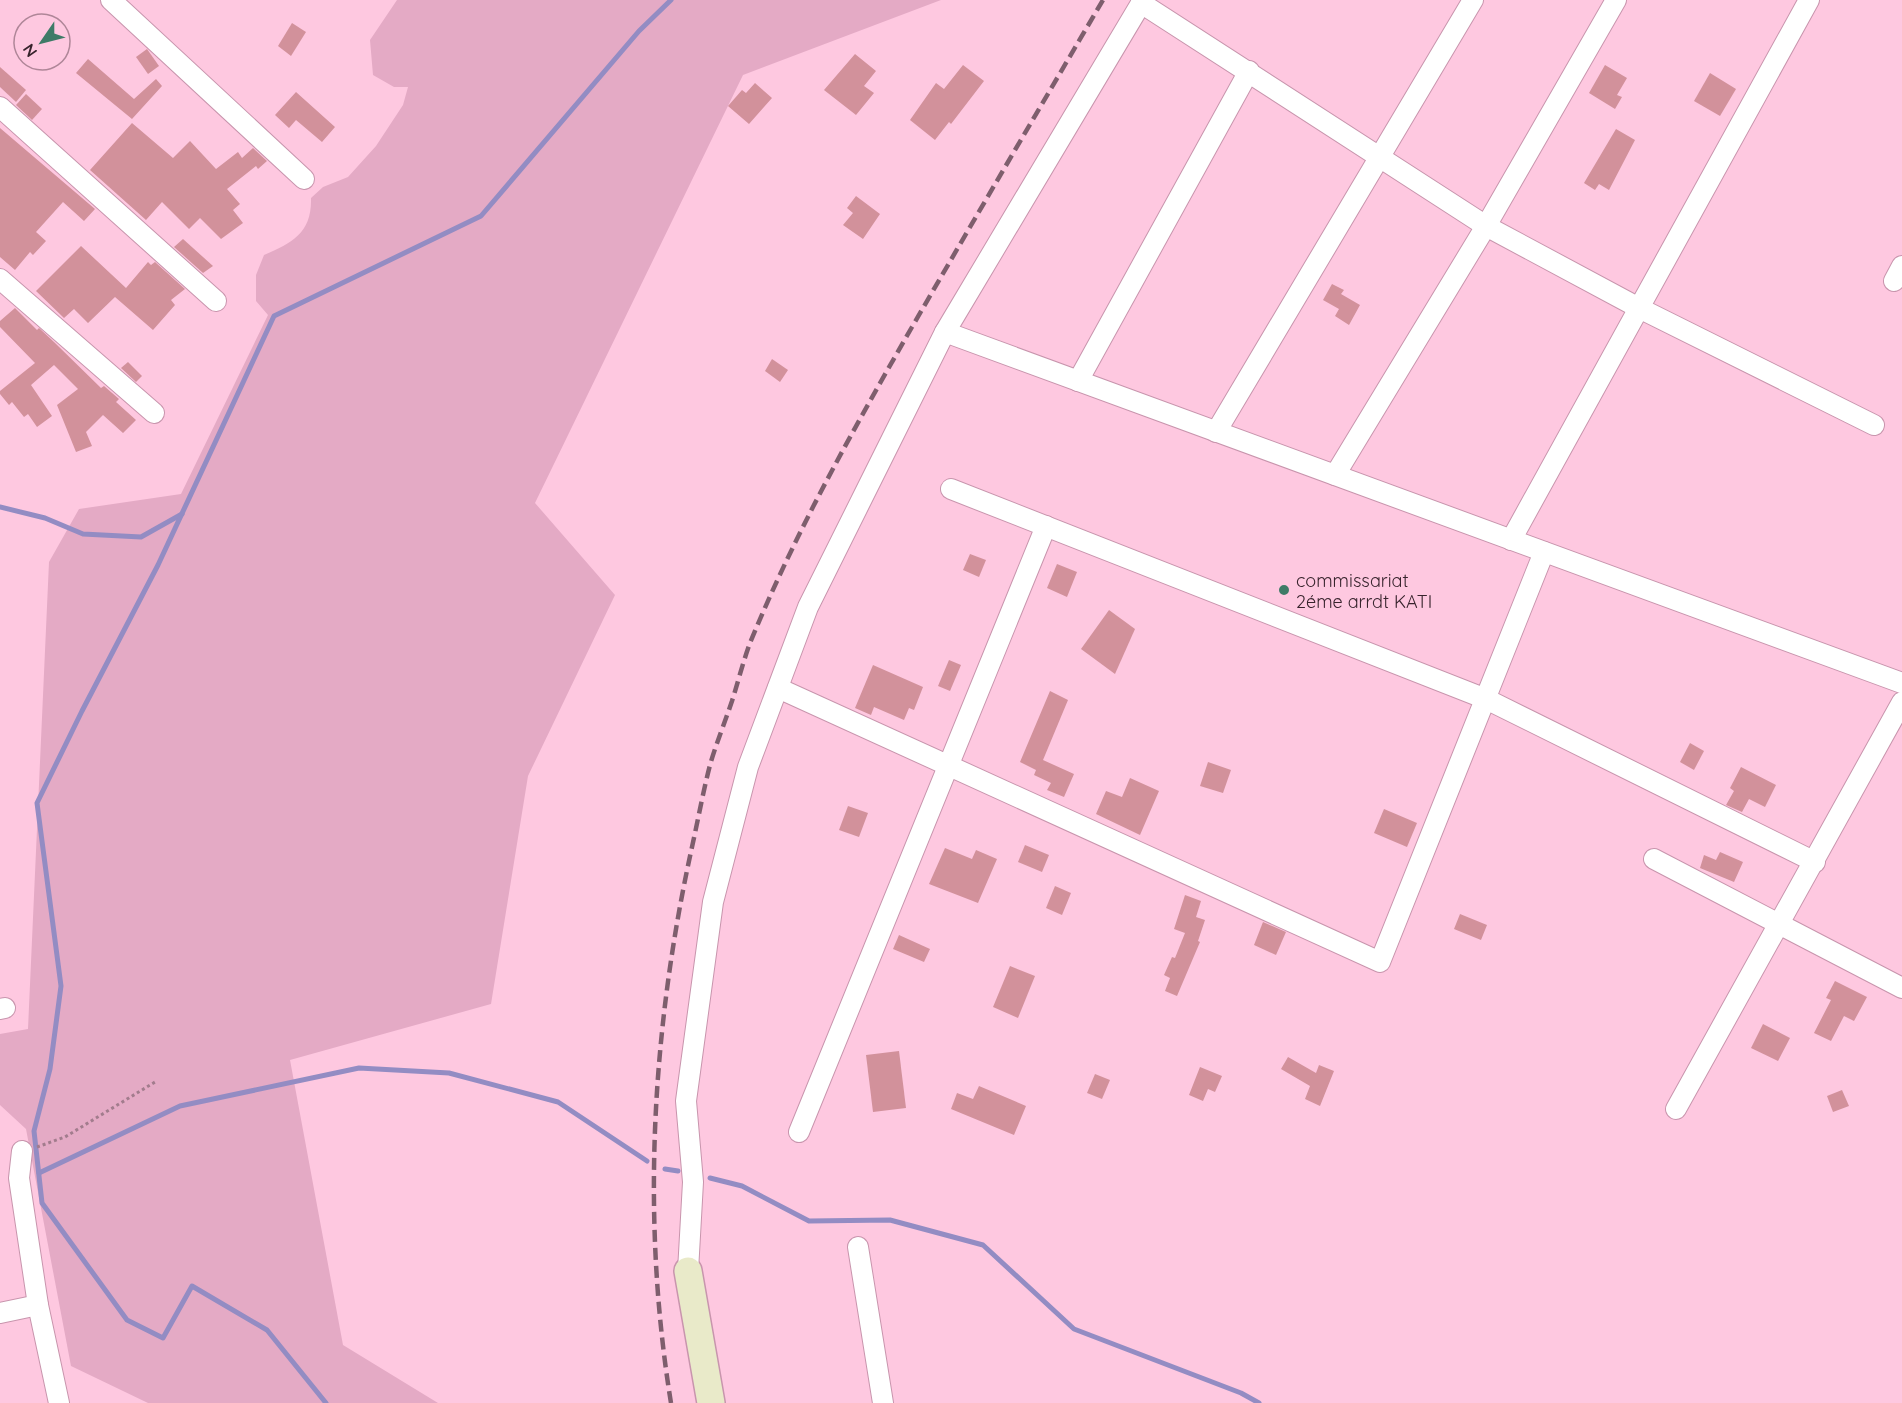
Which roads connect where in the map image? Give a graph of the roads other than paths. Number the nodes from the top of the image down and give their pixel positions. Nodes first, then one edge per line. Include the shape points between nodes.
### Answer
1 (111, 0) edge
2 (1473, 0) edge
3 (1616, 0) edge
4 (1809, 0) edge
5 (1142, 2) edge
6 (1249, 71) junction
7 (0, 107) edge
8 (1380, 157) junction
9 (304, 178) dead end
10 (1486, 226) junction
11 (0, 279) edge
12 (216, 301) dead end
13 (1639, 308) junction
14 (945, 332) junction
15 (1078, 381) junction
16 (154, 413) dead end
17 (1874, 425) dead end
18 (1216, 432) junction
19 (1335, 475) junction
20 (951, 489) dead end
21 (1046, 526) junction
22 (1510, 540) junction
23 (1545, 552) junction
24 (1902, 682) edge
25 (778, 688) junction
26 (1486, 699) junction
27 (1902, 702) edge
28 (948, 765) junction
29 (1654, 859) dead end
30 (1815, 862) junction
31 (1780, 925) junction
32 (1902, 988) edge
33 (1676, 1109) dead end
34 (799, 1132) dead end
35 (22, 1151) dead end
36 (858, 1247) dead end
37 (688, 1271) joint
38 (38, 1305) junction
39 (0, 1313) edge
40 (59, 1403) edge
41 (711, 1403) edge
42 (884, 1403) edge

1 - 9 street
2 - 8 street
3 - 10 street
4 - 13 street
5 - 6 street
5 - 14 street
6 - 8 street
6 - 15 street
7 - 12 street
8 - 10 street
8 - 18 street
10 - 13 street
10 - 19 street
11 - 16 street
13 - 17 street
13 - 22 street
14 - 15 street
14 - 25 street via 808,607
15 - 18 street
18 - 19 street
19 - 22 street
20 - 21 street
21 - 26 street
21 - 28 street
22 - 23 street
23 - 24 street
23 - 26 street
25 - 28 street
25 - 37 street via 748,767 713,902 686,1101 693,1182
26 - 28 street via 1380,962
26 - 30 street
27 - 30 street
28 - 34 street
29 - 31 street
30 - 31 street
31 - 32 street
31 - 33 street
35 - 38 street via 19,1178
36 - 42 street
37 - 41 street
38 - 39 street
38 - 40 street

